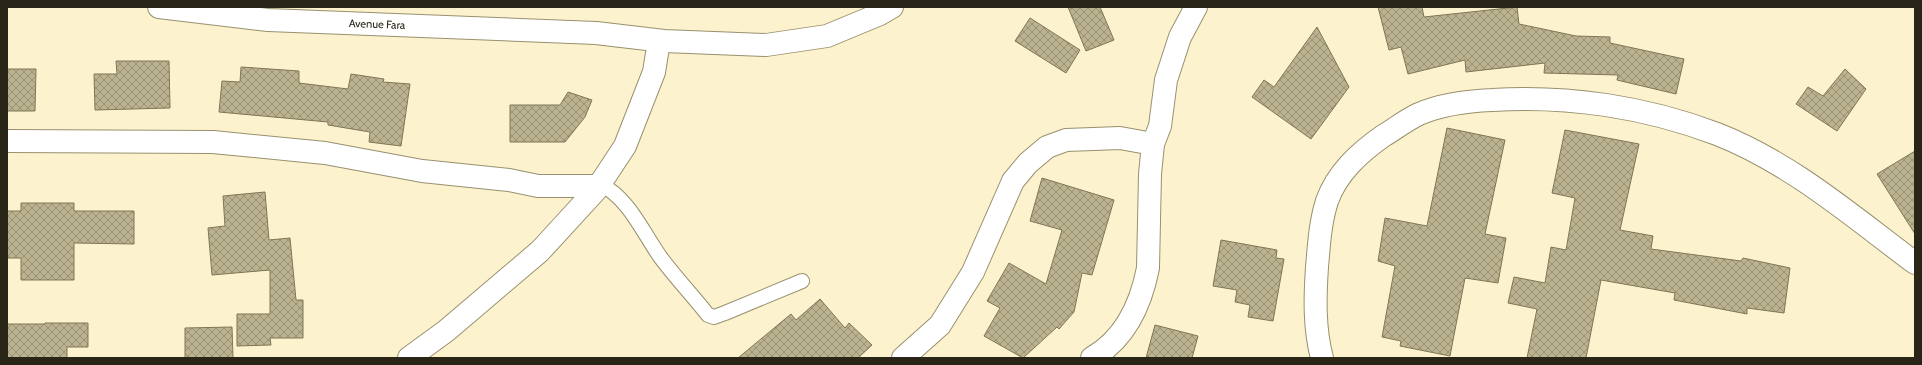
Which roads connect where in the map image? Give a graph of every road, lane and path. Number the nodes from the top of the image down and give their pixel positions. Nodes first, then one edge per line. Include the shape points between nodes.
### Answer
1 (159, 7) edge
2 (892, 7) edge
3 (1196, 7) edge
4 (659, 41) junction
5 (7, 141) edge
6 (1153, 144) junction
7 (599, 185) junction
8 (1915, 263) edge
9 (802, 281) dead end
10 (410, 358) edge
11 (902, 358) edge
12 (1092, 358) edge
13 (1322, 358) edge

1 - 4 street, Avenue Fara via 268,20 596,33
2 - 4 street, Avenue Fara via 827,36 781,43 766,45
3 - 6 street via 1180,37 1168,73 1160,126
4 - 7 street via 654,72 625,146
5 - 7 street via 214,142 325,153 422,171 509,180 538,186
6 - 11 street via 1120,138 1066,140 1048,147 1028,163 1013,181 973,272 940,325
6 - 12 street via 1146,279 1128,323 1105,350
7 - 9 lane via 608,188 627,207 662,259 708,315 725,313
7 - 10 street via 540,250 446,331
8 - 13 street via 1794,172 1716,134 1657,115 1585,102 1511,99 1459,102 1420,114 1370,145 1352,160 1328,200 1319,234 1316,293 1318,341

